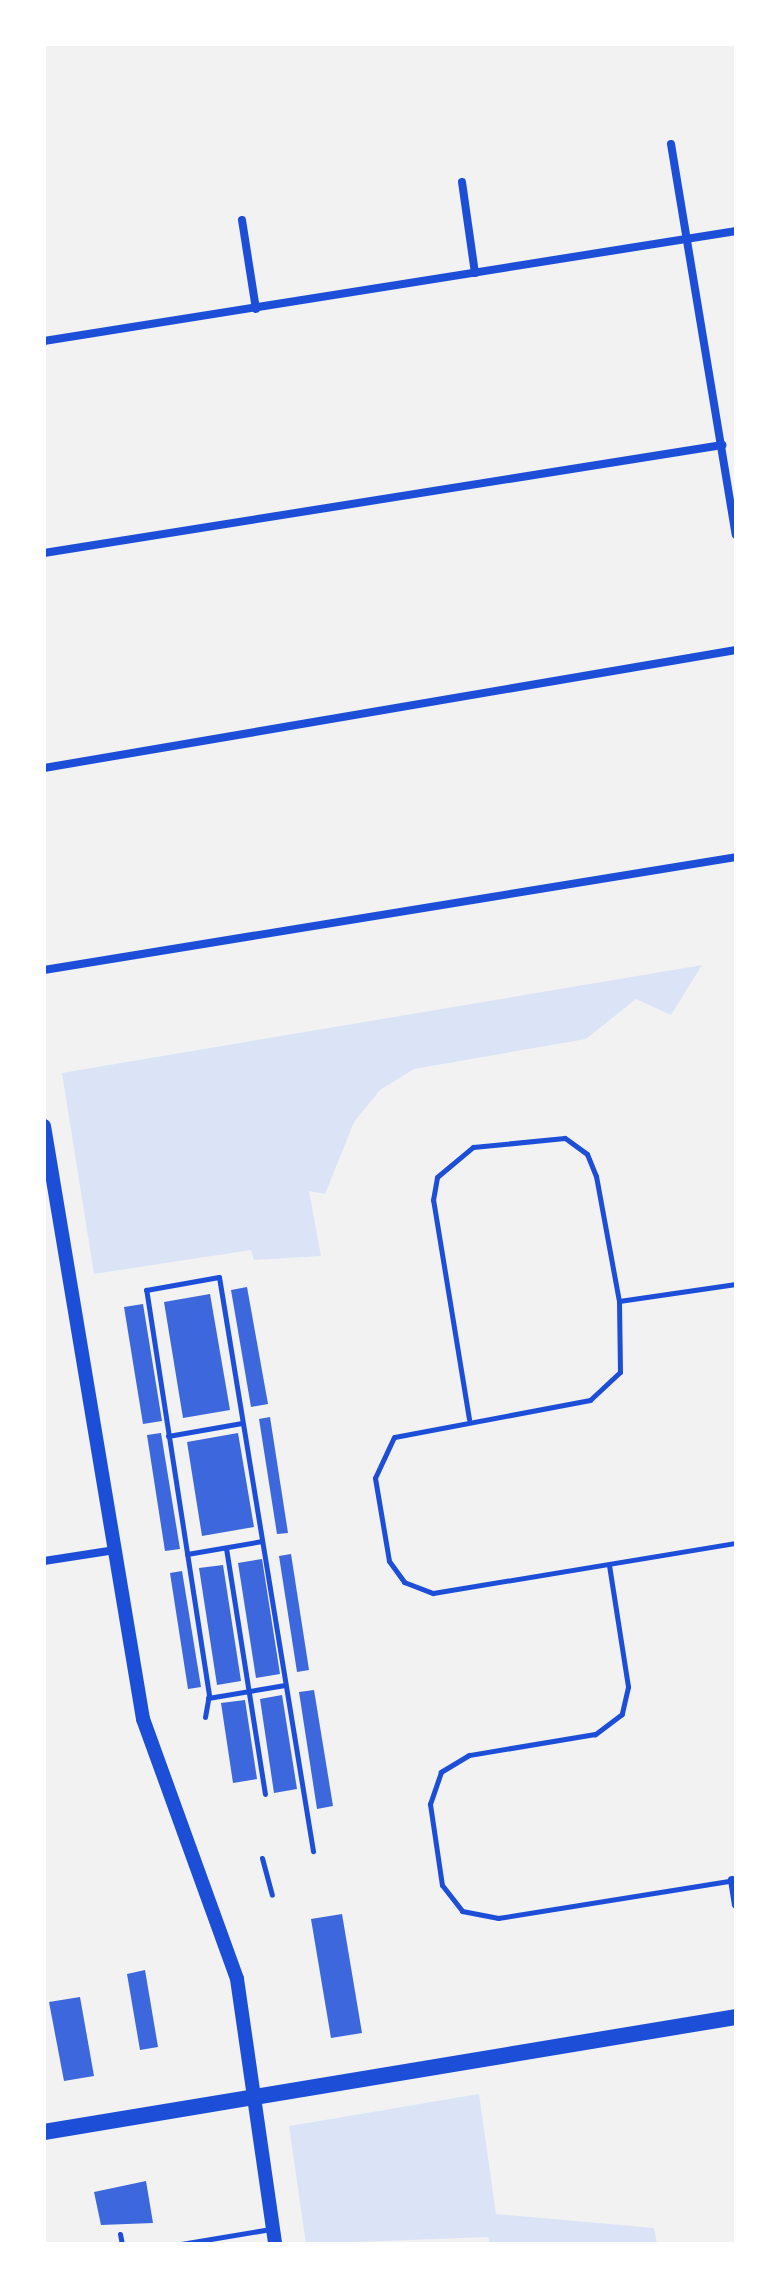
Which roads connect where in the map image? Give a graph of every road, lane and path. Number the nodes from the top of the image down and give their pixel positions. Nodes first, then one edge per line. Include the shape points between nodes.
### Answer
1 (671, 144) dead end
2 (462, 182) dead end
3 (242, 220) dead end
4 (736, 231) edge
5 (689, 238) junction
6 (475, 273) junction
7 (256, 309) junction
8 (44, 341) edge
9 (722, 445) junction
10 (736, 535) edge
11 (44, 553) edge
12 (736, 650) edge
13 (44, 768) edge
14 (736, 857) edge
15 (44, 970) edge
16 (44, 1126) edge
17 (48, 1175) edge
18 (736, 1284) edge
19 (619, 1301) junction
20 (469, 1419) junction
21 (243, 1423) junction
22 (168, 1436) junction
23 (262, 1541) junction
24 (736, 1543) edge
25 (226, 1548) junction
26 (115, 1550) junction
27 (187, 1554) junction
28 (44, 1561) edge
29 (609, 1565) junction
30 (285, 1685) junction
31 (249, 1692) junction
32 (208, 1698) junction
33 (205, 1717) dead end
34 (265, 1794) dead end
35 (313, 1851) dead end
36 (262, 1858) dead end
37 (734, 1880) edge
38 (272, 1895) dead end
39 (736, 1905) edge
40 (736, 2017) edge
41 (254, 2098) junction
42 (44, 2132) edge
43 (120, 2234) dead end
44 (274, 2236) edge
45 (122, 2244) edge
46 (181, 2244) edge

1 - 5 street
2 - 6 street
3 - 7 street
4 - 5 street
5 - 6 street
5 - 9 street
6 - 7 street
7 - 8 street
9 - 10 street
9 - 11 street
12 - 13 street
14 - 15 street
16 - 17 street
17 - 26 street
18 - 19 lane
19 - 20 lane via 623,1360 604,1393
19 - 20 lane via 596,1176 582,1148 548,1136 456,1154 440,1169 433,1200
20 - 29 lane via 408,1430 379,1456 378,1501 396,1573 433,1593
21 - 22 lane
21 - 22 lane via 219,1277 146,1290
21 - 23 lane
22 - 27 lane
23 - 25 lane
23 - 30 lane
24 - 29 lane
25 - 27 lane
25 - 31 lane
26 - 28 street
26 - 41 street via 143,1719 227,1939
27 - 32 lane
29 - 37 lane via 628,1687 622,1714 595,1734 469,1755 441,1772 430,1804 442,1885 462,1911 498,1918
30 - 31 lane
30 - 35 lane
31 - 32 lane
31 - 34 lane
32 - 33 lane
36 - 38 lane
37 - 39 street
40 - 41 main road
41 - 42 main road
41 - 44 street
43 - 45 lane
44 - 46 lane

